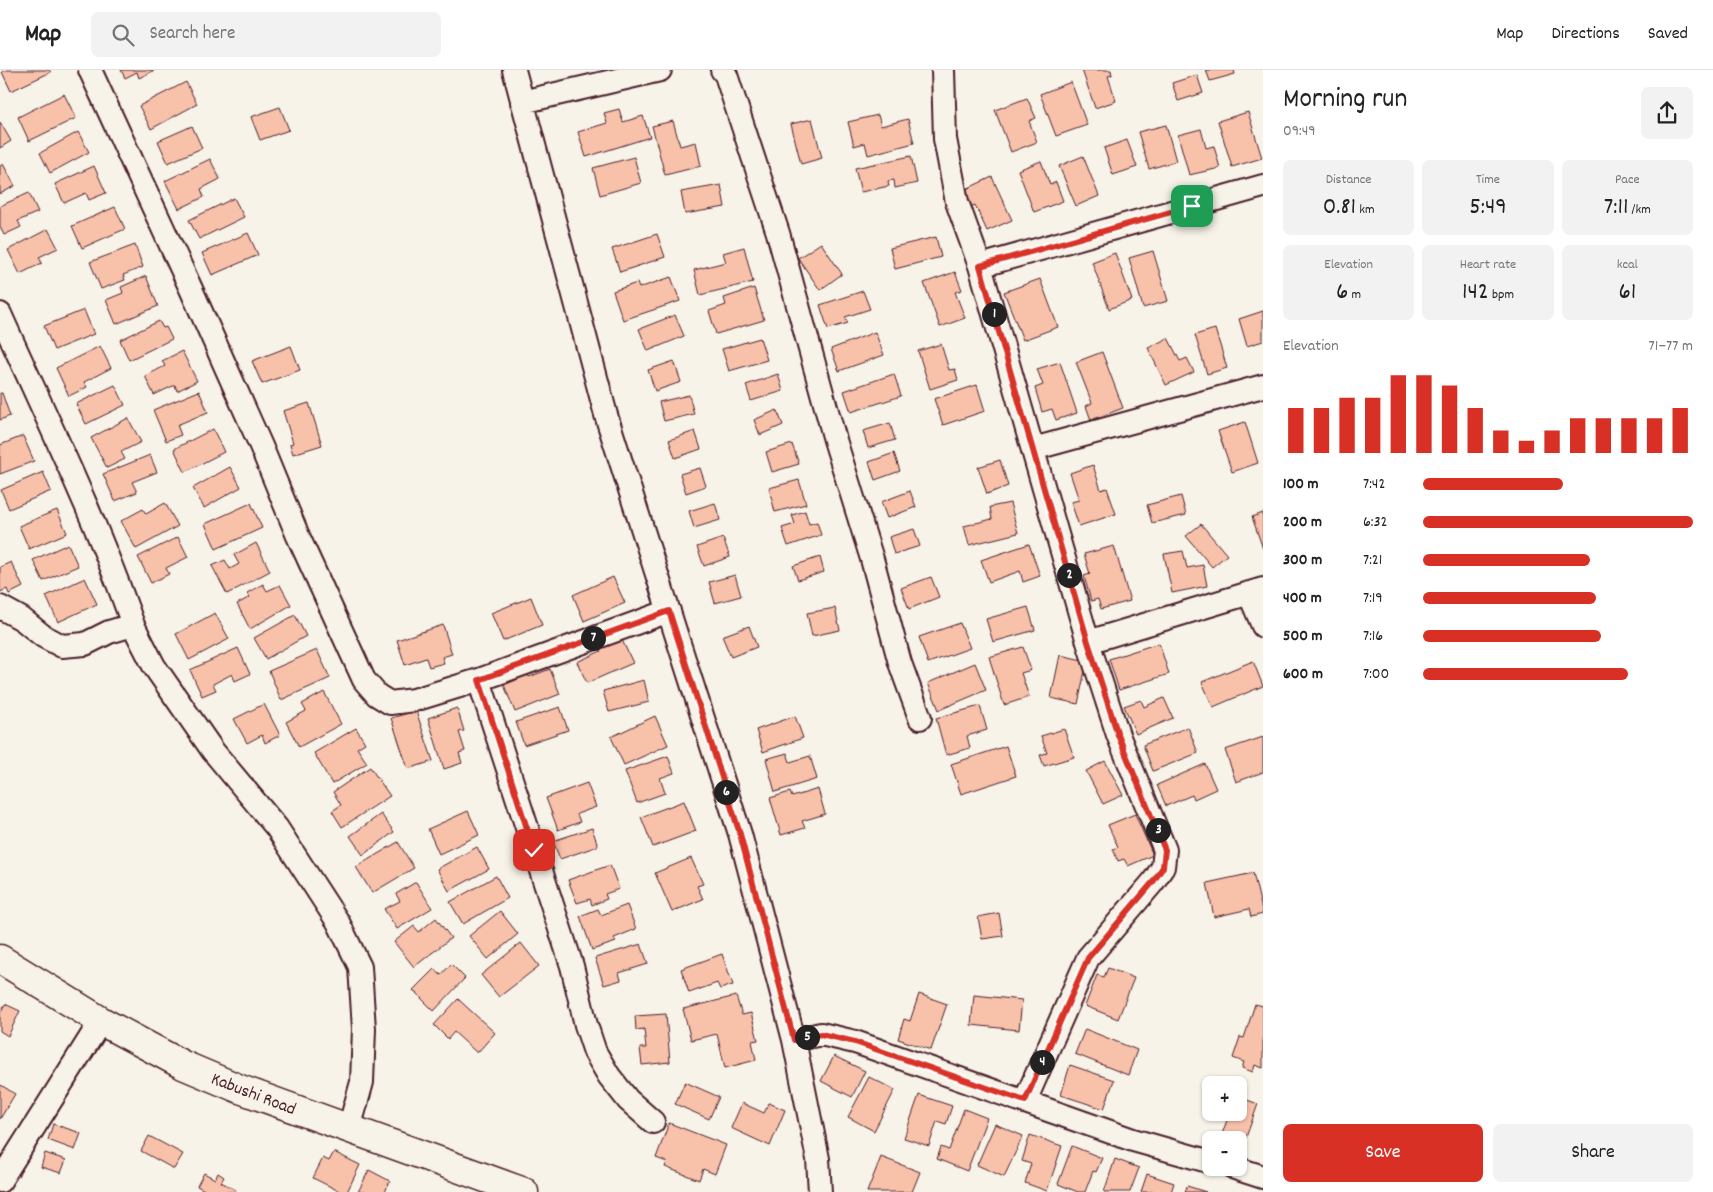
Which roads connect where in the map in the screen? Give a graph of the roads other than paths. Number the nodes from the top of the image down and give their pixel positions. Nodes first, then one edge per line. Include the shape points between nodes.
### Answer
1 (90, 70) edge
2 (514, 70) edge
3 (660, 70) edge
4 (722, 70) edge
5 (943, 70) edge
6 (522, 102) junction
7 (1263, 186) edge
8 (980, 266) junction
9 (0, 314) edge
10 (1263, 386) edge
11 (1033, 449) junction
12 (1256, 591) edge
13 (0, 607) edge
14 (669, 611) junction
15 (133, 625) junction
16 (1263, 626) edge
17 (1088, 642) junction
18 (479, 680) junction
19 (920, 718) dead end
20 (0, 959) edge
21 (101, 1020) junction
22 (794, 1040) junction
23 (1025, 1101) junction
24 (653, 1122) dead end
25 (349, 1129) junction
26 (1202, 1159) edge
27 (1247, 1172) edge
28 (1263, 1177) edge
29 (0, 1181) edge
30 (524, 1192) edge
31 (820, 1192) edge

1 - 18 street via 364,680 377,695 390,703 414,700
2 - 6 street
3 - 6 street
4 - 19 street via 778,233 900,663
5 - 8 street via 945,139 957,202
6 - 14 street via 606,415
7 - 8 street
8 - 11 street
9 - 15 street via 95,528
10 - 11 street
11 - 17 street
12 - 16 street
12 - 17 street
13 - 15 street via 62,646 85,644
14 - 18 street
14 - 22 street via 740,834
15 - 25 street via 154,666 214,751 277,828 338,922 360,967 364,1029 362,1082
17 - 23 street via 1118,735 1165,850 1163,867 1088,958
18 - 24 street via 572,966 595,1052 628,1100
20 - 21 main road, Kabushi Road
21 - 25 main road, Kabushi Road via 183,1065
21 - 29 street
22 - 23 street via 821,1034 855,1042
22 - 31 street via 818,1159
23 - 26 street via 1133,1140
25 - 30 main road, Kabushi Road
27 - 28 street

